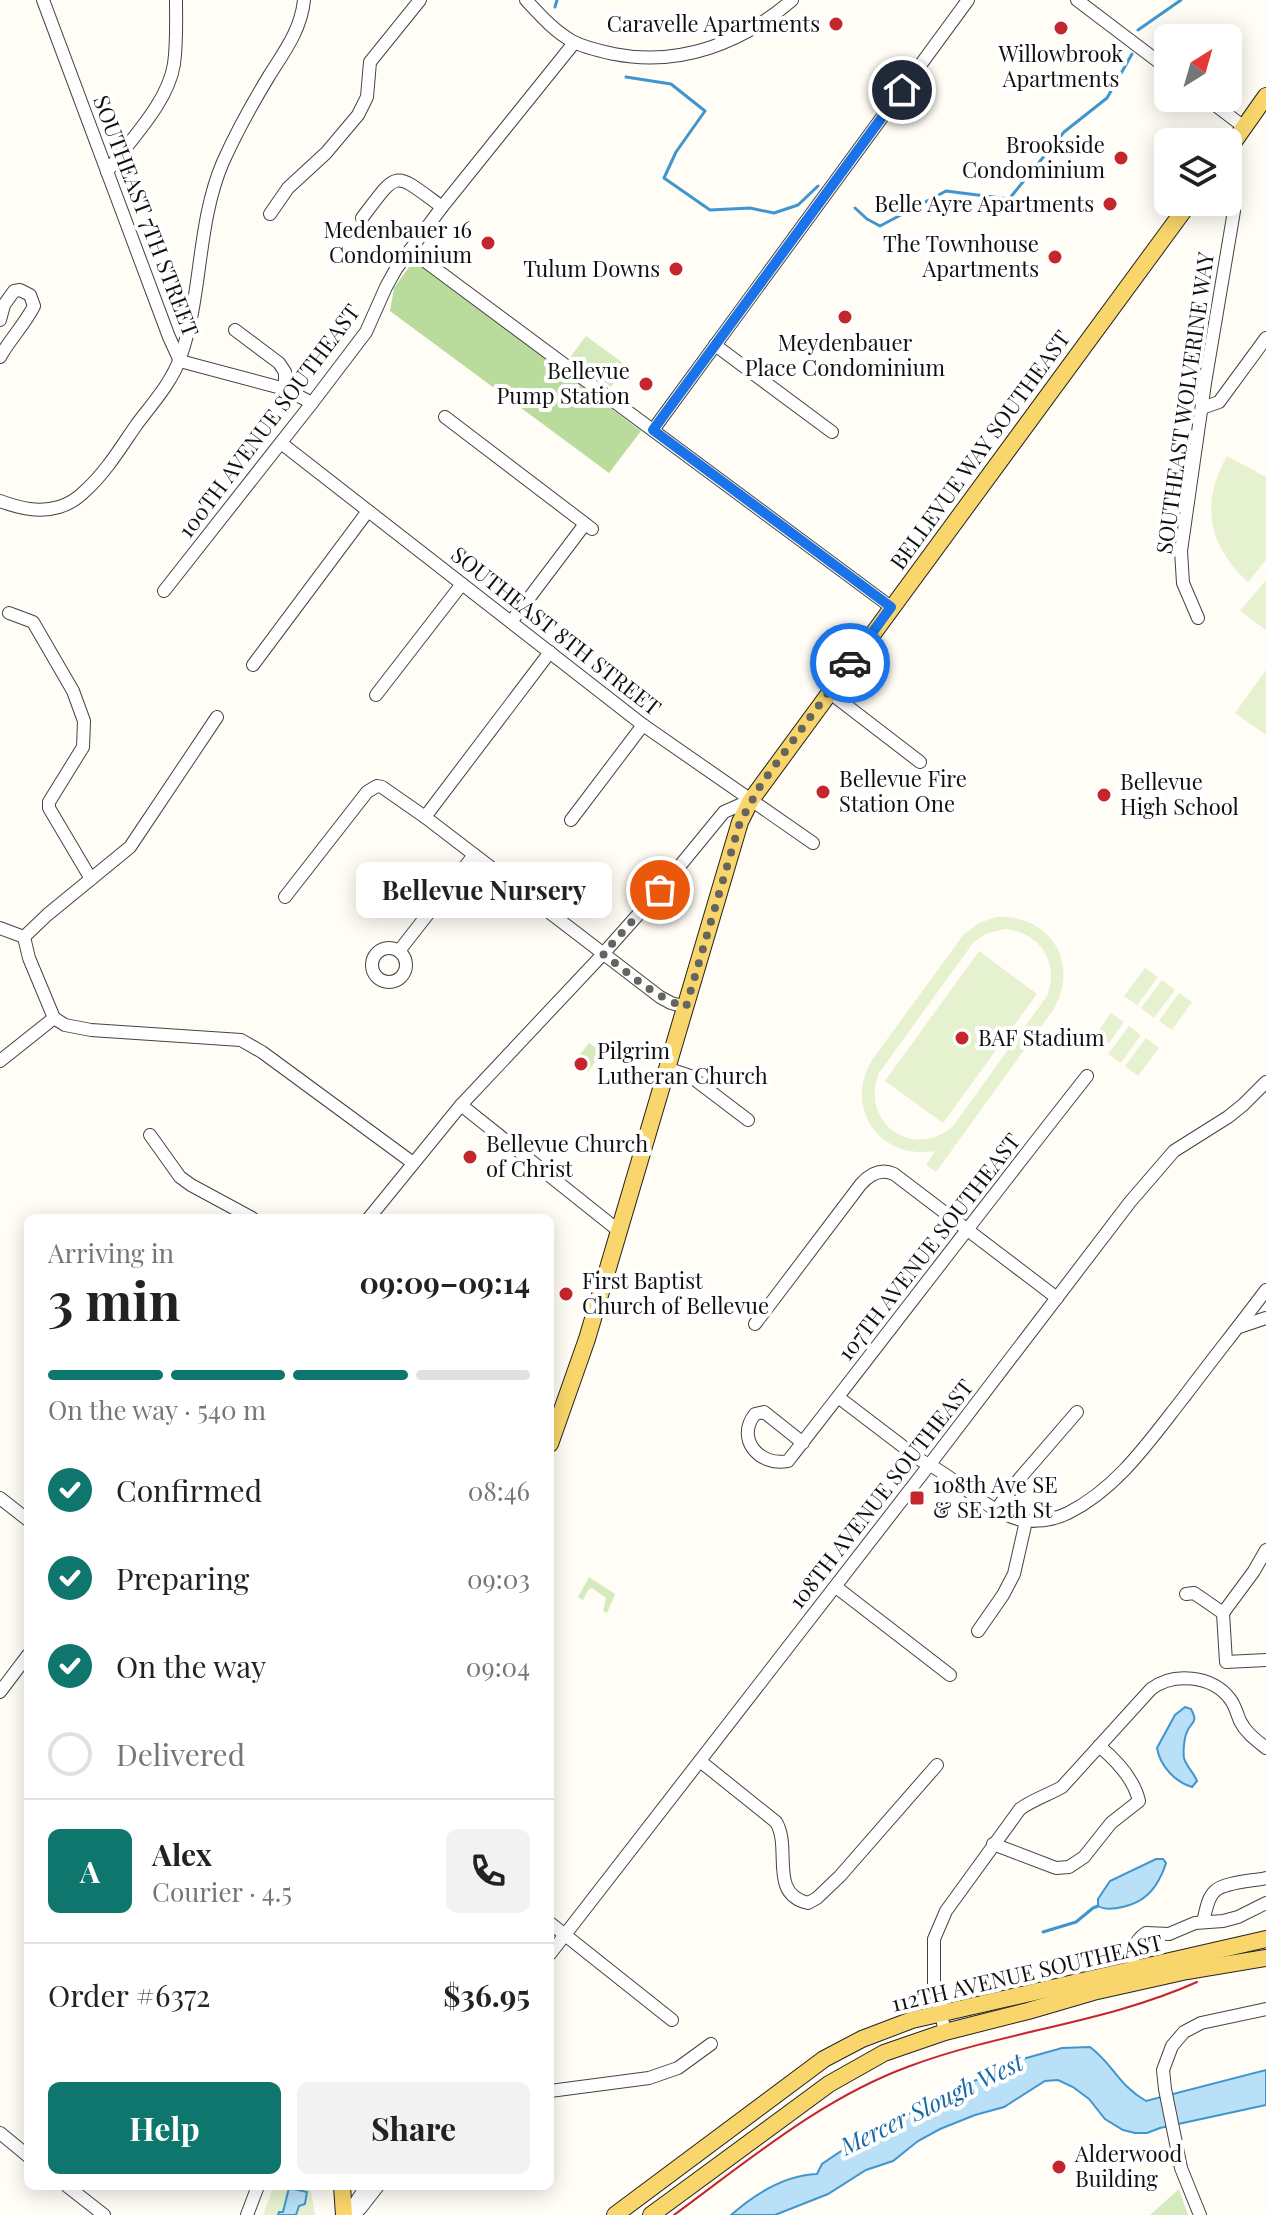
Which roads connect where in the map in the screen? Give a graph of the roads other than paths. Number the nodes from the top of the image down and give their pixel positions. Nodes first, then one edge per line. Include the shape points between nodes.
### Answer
1 (43, 0) edge
2 (176, 0) edge
3 (304, 0) edge
4 (420, 0) edge
5 (526, 0) edge
6 (792, 0) edge
7 (968, 0) edge
8 (1077, 0) edge
9 (574, 43) junction
10 (1154, 58) edge
11 (1266, 96) edge
12 (1224, 112) edge
13 (1244, 127) junction
14 (1242, 130) edge
15 (107, 172) junction
16 (442, 207) junction
17 (270, 214) dead end
18 (1180, 216) edge
19 (1233, 216) edge
20 (362, 218) dead end
21 (410, 250) junction
22 (0, 320) edge
23 (235, 330) dead end
24 (1266, 338) edge
25 (715, 345) junction
26 (0, 357) edge
27 (180, 361) junction
28 (285, 389) junction
29 (312, 403) junction
30 (1202, 408) junction
31 (445, 417) dead end
32 (653, 430) junction
33 (832, 432) dead end
34 (281, 443) junction
35 (0, 501) edge
36 (368, 511) junction
37 (462, 584) junction
38 (164, 591) dead end
39 (891, 607) junction
40 (9, 613) dead end
41 (1198, 618) dead end
42 (511, 622) junction
43 (550, 652) junction
44 (253, 665) dead end
45 (829, 692) junction
46 (376, 695) dead end
47 (217, 717) dead end
48 (643, 725) junction
49 (920, 762) dead end
50 (751, 800) junction
51 (425, 817) junction
52 (571, 820) dead end
53 (813, 843) dead end
54 (474, 855) junction
55 (91, 879) junction
56 (285, 897) dead end
57 (0, 928) edge
58 (24, 937) junction
59 (399, 951) dead end
60 (603, 954) junction
61 (686, 1007) junction
62 (54, 1018) junction
63 (0, 1061) edge
64 (666, 1068) junction
65 (1087, 1076) dead end
66 (1266, 1082) edge
67 (461, 1105) junction
68 (748, 1120) dead end
69 (150, 1135) dead end
70 (413, 1163) junction
71 (245, 1214) edge
72 (372, 1214) edge
73 (967, 1228) junction
74 (619, 1231) junction
75 (1266, 1290) edge
76 (1057, 1298) junction
77 (1266, 1318) edge
78 (755, 1324) dead end
79 (1238, 1327) junction
80 (838, 1397) junction
81 (1077, 1412) dead end
82 (554, 1433) edge
83 (803, 1443) junction
84 (930, 1464) junction
85 (0, 1498) edge
86 (995, 1511) junction
87 (24, 1517) edge
88 (1026, 1521) junction
89 (1266, 1550) edge
90 (836, 1587) junction
91 (1186, 1594) dead end
92 (1223, 1613) junction
93 (978, 1631) dead end
94 (24, 1660) edge
95 (1266, 1660) edge
96 (950, 1675) dead end
97 (0, 1692) edge
98 (1099, 1746) junction
99 (1266, 1748) edge
100 (700, 1761) junction
101 (937, 1765) dead end
102 (993, 1844) junction
103 (1266, 1878) edge
104 (1266, 1903) edge
105 (1203, 1921) junction
106 (554, 1926) edge
107 (565, 1935) junction
108 (1266, 1939) edge
109 (554, 1949) edge
110 (1266, 1958) edge
111 (1136, 1969) junction
112 (1266, 2009) edge
113 (941, 2015) junction
114 (672, 2020) dead end
115 (945, 2032) junction
116 (711, 2044) dead end
117 (554, 2090) edge
118 (0, 2133) edge
119 (24, 2153) edge
120 (72, 2190) edge
121 (256, 2190) edge
122 (343, 2190) edge
123 (364, 2190) edge
124 (375, 2190) edge
125 (104, 2215) edge
126 (247, 2215) edge
127 (348, 2215) edge
128 (615, 2215) edge
129 (651, 2215) edge
130 (1200, 2215) edge

1 - 15 street, SOUTHEAST 7TH STREET
2 - 15 street via 174,64 162,99
3 - 27 street via 294,36 238,132 212,193
4 - 17 street via 370,62 367,97 358,115
5 - 9 street
6 - 9 street via 740,36 679,56 623,56
7 - 25 street
8 - 10 street
9 - 16 street, 100TH AVENUE SOUTHEAST
11 - 13 main road
12 - 13 street
13 - 14 main road
15 - 27 street, SOUTHEAST 7TH STREET
16 - 20 street via 406,181 395,180
16 - 21 street, 100TH AVENUE SOUTHEAST
18 - 39 main road, BELLEVUE WAY SOUTHEAST
19 - 30 street, SOUTHEAST WOLVERINE WAY
21 - 29 street, 100TH AVENUE SOUTHEAST via 366,332
21 - 32 street
22 - 26 street via 14,291 30,295 31,313
23 - 28 street via 279,363
24 - 30 street via 1219,402
25 - 32 street
25 - 33 street
27 - 28 street, SOUTHEAST 7TH STREET
27 - 35 street via 83,494 47,509
28 - 29 street, SOUTHEAST 7TH STREET
29 - 34 street, 100TH AVENUE SOUTHEAST
30 - 41 street, SOUTHEAST WOLVERINE WAY via 1181,551 1183,583
31 - 42 street via 589,526
32 - 39 street
34 - 36 street, SOUTHEAST 8TH STREET
34 - 38 street, 100TH AVENUE SOUTHEAST
36 - 37 street, SOUTHEAST 8TH STREET
36 - 44 street
37 - 42 street, SOUTHEAST 8TH STREET
37 - 46 street
39 - 45 main road, BELLEVUE WAY SOUTHEAST
40 - 55 street via 33,622 81,709 83,747 49,808
42 - 43 street, SOUTHEAST 8TH STREET
43 - 48 street, SOUTHEAST 8TH STREET
43 - 51 street
45 - 49 street
45 - 50 main road, BELLEVUE WAY SOUTHEAST
47 - 55 street via 138,838
48 - 50 street, SOUTHEAST 8TH STREET
48 - 52 street
50 - 53 street, SOUTHEAST 8TH STREET
50 - 60 street via 724,812
50 - 61 main road, BELLEVUE WAY SOUTHEAST
51 - 54 street
51 - 56 street via 377,786
54 - 59 street
54 - 60 street
55 - 58 street
57 - 58 street
58 - 62 street
60 - 61 street via 660,997
60 - 67 street
61 - 64 main road, BELLEVUE WAY SOUTHEAST
62 - 63 street
62 - 70 street via 91,1030 248,1043
64 - 68 street via 690,1076
64 - 74 main road, BELLEVUE WAY SOUTHEAST
65 - 73 street, 107TH AVENUE SOUTHEAST
66 - 76 street, 108TH AVENUE SOUTHEAST via 1243,1105 1163,1162
67 - 70 street
67 - 74 street
69 - 71 street via 180,1177
70 - 72 street
73 - 76 street
73 - 78 street via 894,1174 879,1172 865,1179
73 - 80 street, 107TH AVENUE SOUTHEAST
74 - 82 main road, BELLEVUE WAY SOUTHEAST
75 - 79 street
76 - 84 street, 108TH AVENUE SOUTHEAST
77 - 79 street
79 - 88 street via 1120,1476 1069,1513
80 - 83 street, 107TH AVENUE SOUTHEAST
80 - 84 street
81 - 86 street
83 - 83 street, 107TH AVENUE SOUTHEAST via 788,1461 772,1463 755,1452 747,1428 755,1414 764,1412
84 - 86 street
84 - 90 street, 108TH AVENUE SOUTHEAST
85 - 87 street
86 - 88 street
88 - 93 street via 1014,1574
89 - 92 street
90 - 96 street
90 - 100 street, 108TH AVENUE SOUTHEAST
91 - 92 street via 1194,1593
92 - 95 street via 1226,1662
94 - 97 street
98 - 99 street via 1151,1689 1183,1678 1209,1684 1228,1696 1246,1731
98 - 102 street via 1062,1787 1020,1809
98 - 102 street via 1122,1769 1139,1801 1111,1823 1084,1857 1056,1868
100 - 101 street via 780,1828 785,1883 795,1899 808,1903 840,1876
100 - 107 street, 108TH AVENUE SOUTHEAST
102 - 113 street via 946,1911 934,1939 934,1983
103 - 105 street via 1215,1891
104 - 105 street via 1238,1917
105 - 111 street via 1169,1934 1146,1933 1132,1953
106 - 107 street
107 - 109 street, 108TH AVENUE SOUTHEAST
107 - 114 street
108 - 111 main road, 112TH AVENUE SOUTHEAST
110 - 115 main road, 112TH AVENUE SOUTHEAST via 1093,1992
111 - 113 main road, 112TH AVENUE SOUTHEAST
112 - 130 street via 1201,2023 1184,2032 1167,2057 1163,2070 1175,2142
113 - 115 street
113 - 128 main road, 112TH AVENUE SOUTHEAST via 890,2028 824,2059
115 - 129 main road, 112TH AVENUE SOUTHEAST via 884,2053 842,2076
116 - 117 street via 678,2068 649,2078
118 - 119 street
120 - 125 street
121 - 126 street
122 - 127 main road
123 - 127 street
124 - 127 street

